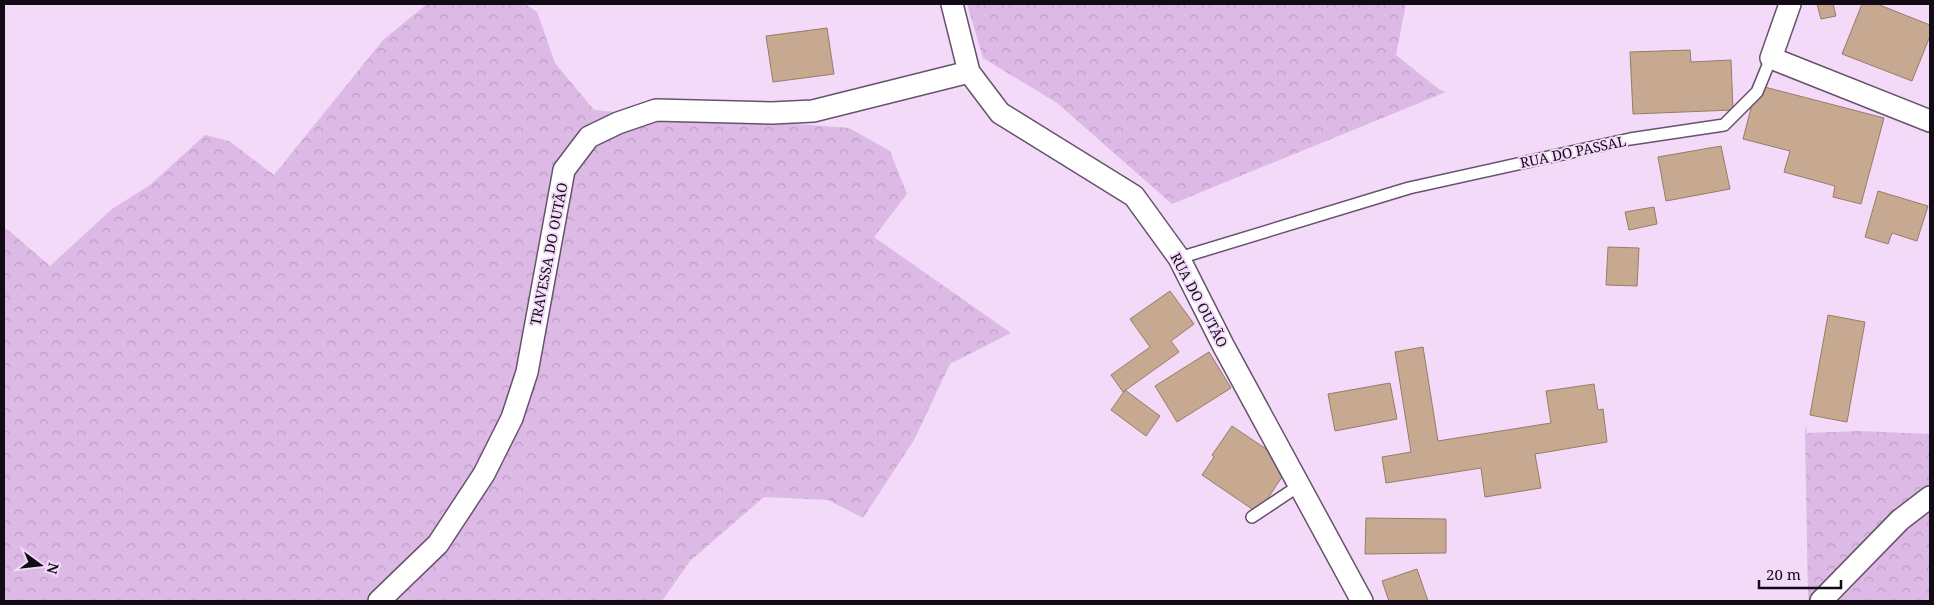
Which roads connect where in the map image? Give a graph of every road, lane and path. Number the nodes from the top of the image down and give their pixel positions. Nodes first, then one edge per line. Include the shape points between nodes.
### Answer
1 (952, 4) edge
2 (1790, 4) edge
3 (1771, 58) junction
4 (969, 72) junction
5 (1930, 121) edge
6 (1179, 258) junction
7 (1300, 485) junction
8 (1930, 497) edge
9 (1252, 517) dead end
10 (379, 601) edge
11 (1362, 601) edge
12 (1821, 601) edge

1 - 4 street, RUA DO OUTÃO
2 - 3 street
3 - 5 street
3 - 6 lane, RUA DO PASSAL via 1757,92 1724,125 1630,139 1409,188
4 - 6 street, RUA DO OUTÃO via 1000,113 1134,196
4 - 10 street, TRAVESSA DO OUTÃO via 813,111 656,110 589,137 564,170 527,372 512,418 484,474 438,544
6 - 7 street, RUA DO OUTÃO
7 - 9 lane
7 - 11 street, RUA DO OUTÃO
8 - 12 street via 1900,520

